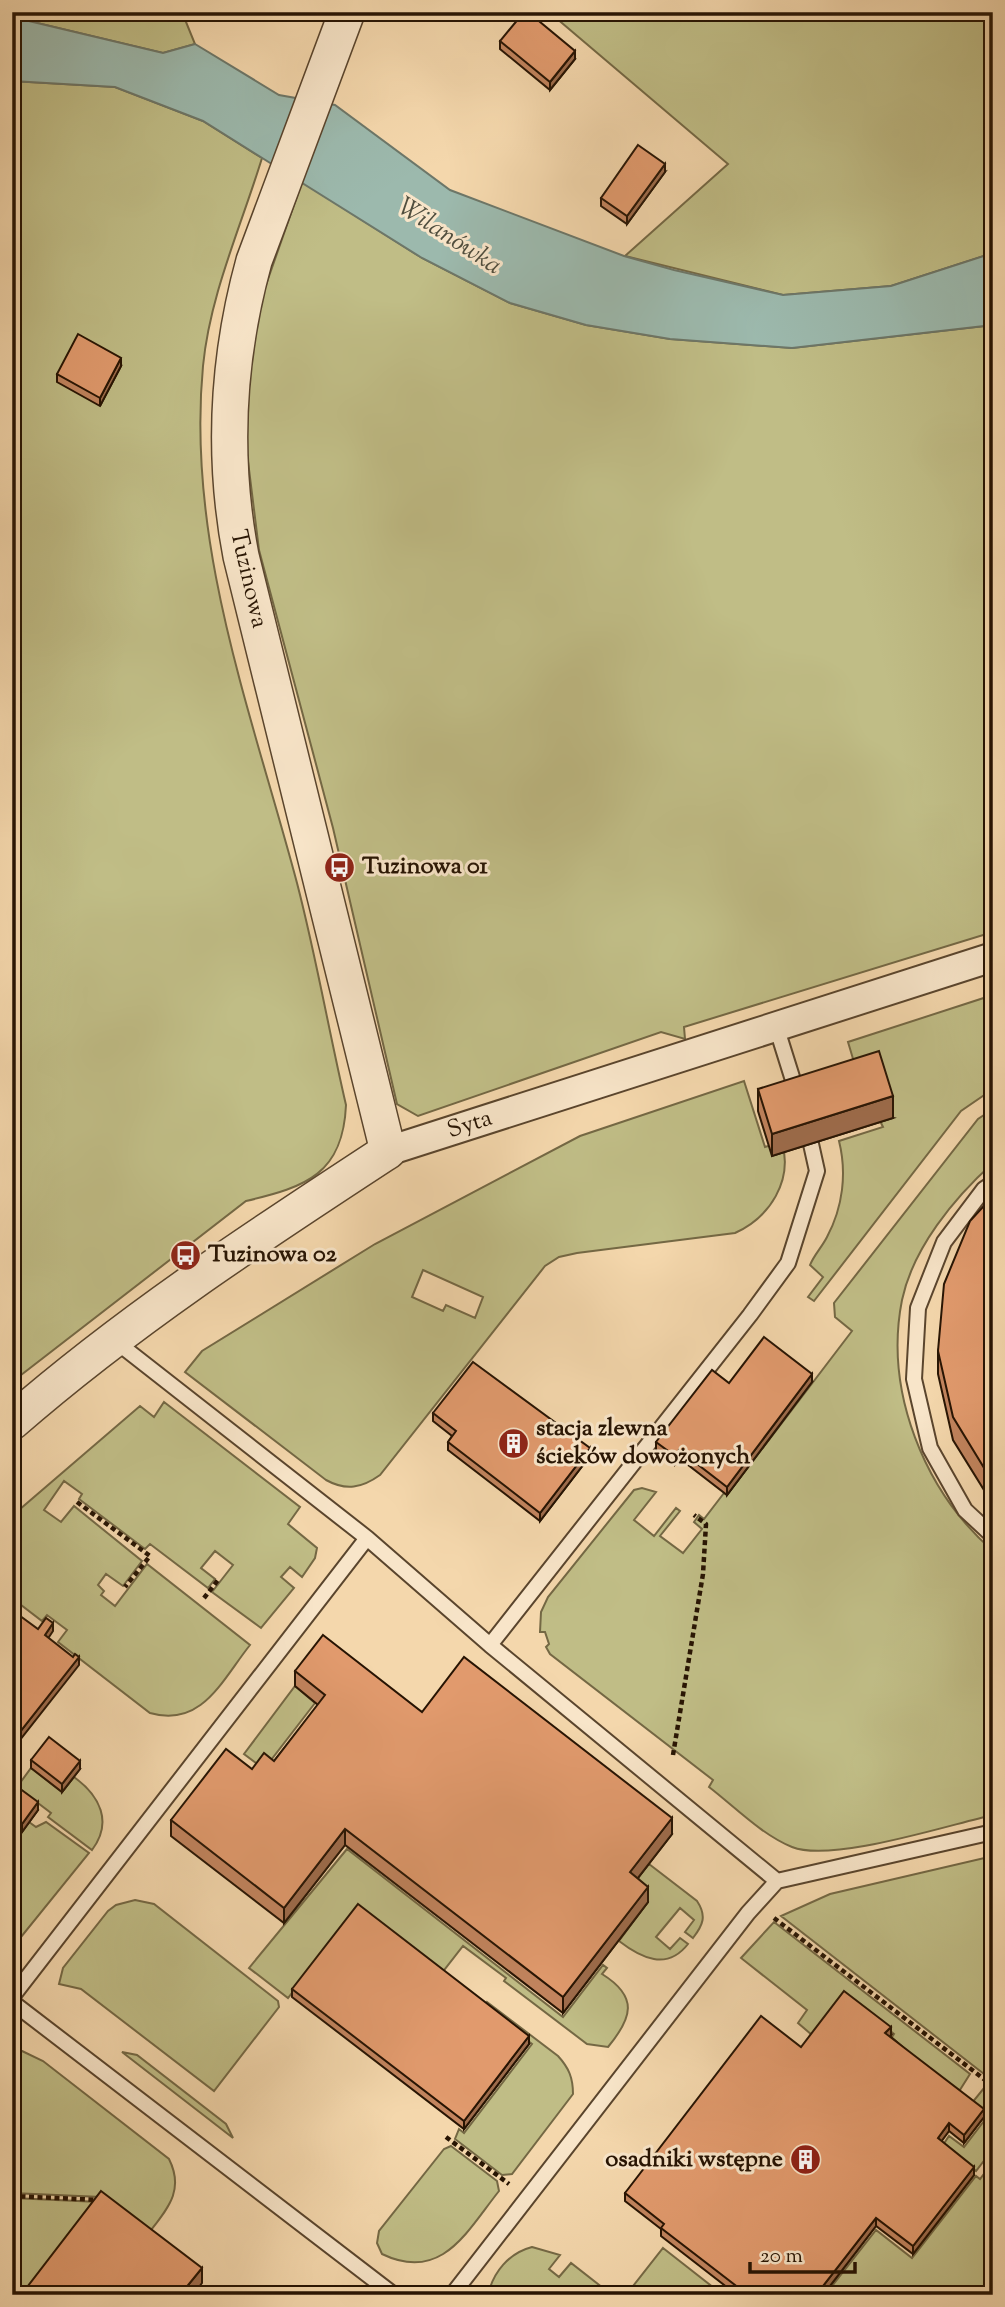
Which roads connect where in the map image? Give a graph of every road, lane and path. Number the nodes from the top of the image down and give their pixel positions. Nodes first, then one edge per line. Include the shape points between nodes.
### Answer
1 (347, 12) edge
2 (993, 957) edge
3 (776, 1026) junction
4 (799, 1098) edge
5 (811, 1144) edge
6 (388, 1151) junction
7 (993, 1183) edge
8 (112, 1338) junction
9 (12, 1422) edge
10 (76, 1502) dead end
11 (694, 1515) dead end
12 (993, 1536) edge
13 (367, 1538) junction
14 (218, 1580) dead end
15 (125, 1587) dead end
16 (204, 1598) dead end
17 (490, 1645) junction
18 (673, 1755) dead end
19 (993, 1832) edge
20 (777, 1881) junction
21 (773, 1917) dead end
22 (12, 2000) edge
23 (993, 2086) edge
24 (446, 2137) dead end
25 (509, 2184) dead end
26 (12, 2196) edge
27 (110, 2208) edge
28 (394, 2295) edge
29 (452, 2295) edge

1 - 6 street, Tuzinowa via 254,261 236,337 229,419 231,493 241,556
2 - 3 street, Syta
3 - 4 lane
3 - 6 street, Syta
5 - 17 lane via 817,1171 788,1263
6 - 8 street, Syta
7 - 12 lane via 944,1242 919,1308 914,1379 930,1448 965,1510
8 - 9 street, Syta
8 - 13 lane
10 - 15 path via 150,1556
11 - 18 path via 706,1524 703,1574
13 - 17 lane
13 - 22 lane
14 - 16 path
17 - 20 lane
19 - 20 lane
20 - 29 lane
21 - 23 path
22 - 28 lane
24 - 25 path
26 - 27 path via 100,2200

